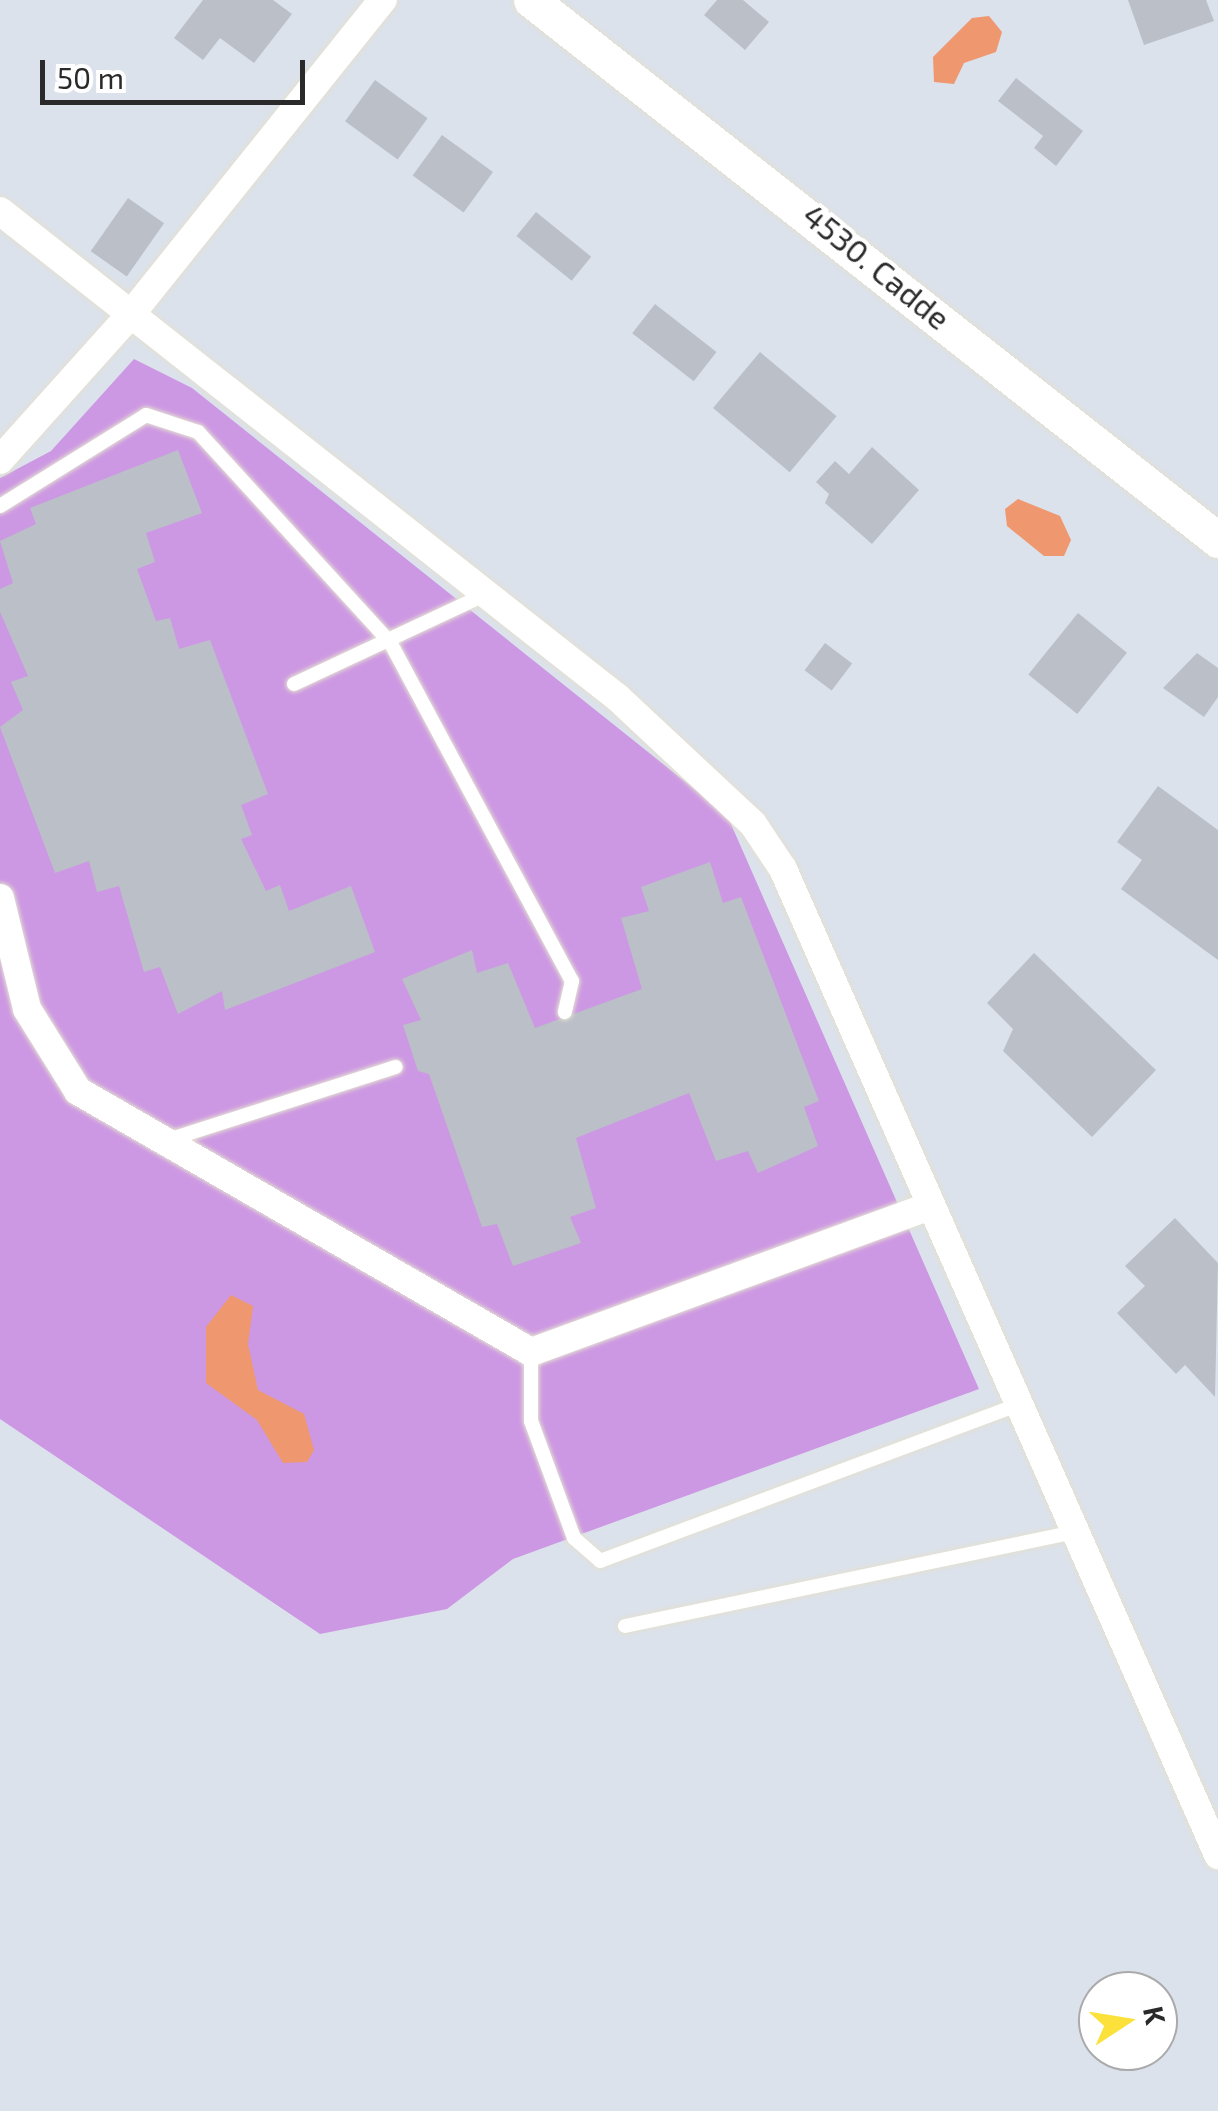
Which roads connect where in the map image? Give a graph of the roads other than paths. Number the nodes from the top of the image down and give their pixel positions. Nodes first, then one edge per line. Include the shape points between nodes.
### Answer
1 (383, 0) edge
2 (530, 0) edge
3 (0, 211) edge
4 (131, 314) junction
5 (0, 460) edge
6 (0, 506) edge
7 (1218, 540) edge
8 (486, 594) junction
9 (390, 642) junction
10 (294, 684) dead end
11 (0, 898) edge
12 (564, 1012) dead end
13 (396, 1067) dead end
14 (162, 1141) junction
15 (930, 1206) junction
16 (531, 1352) junction
17 (1019, 1404) junction
18 (1076, 1532) junction
19 (626, 1626) dead end
20 (1218, 1855) edge

1 - 4 street
2 - 7 street, 4530. Cadde
3 - 4 street
4 - 5 street
4 - 8 street
6 - 9 lane via 146,416 175,418
8 - 9 lane
8 - 15 street via 618,698 753,824 782,869
9 - 10 lane
9 - 12 lane via 572,981
11 - 14 street via 46,1053 78,1091
13 - 14 lane
14 - 16 street
15 - 16 street
15 - 17 street
16 - 17 lane via 531,1421 574,1538 600,1561
17 - 18 street
18 - 19 lane
18 - 20 street

